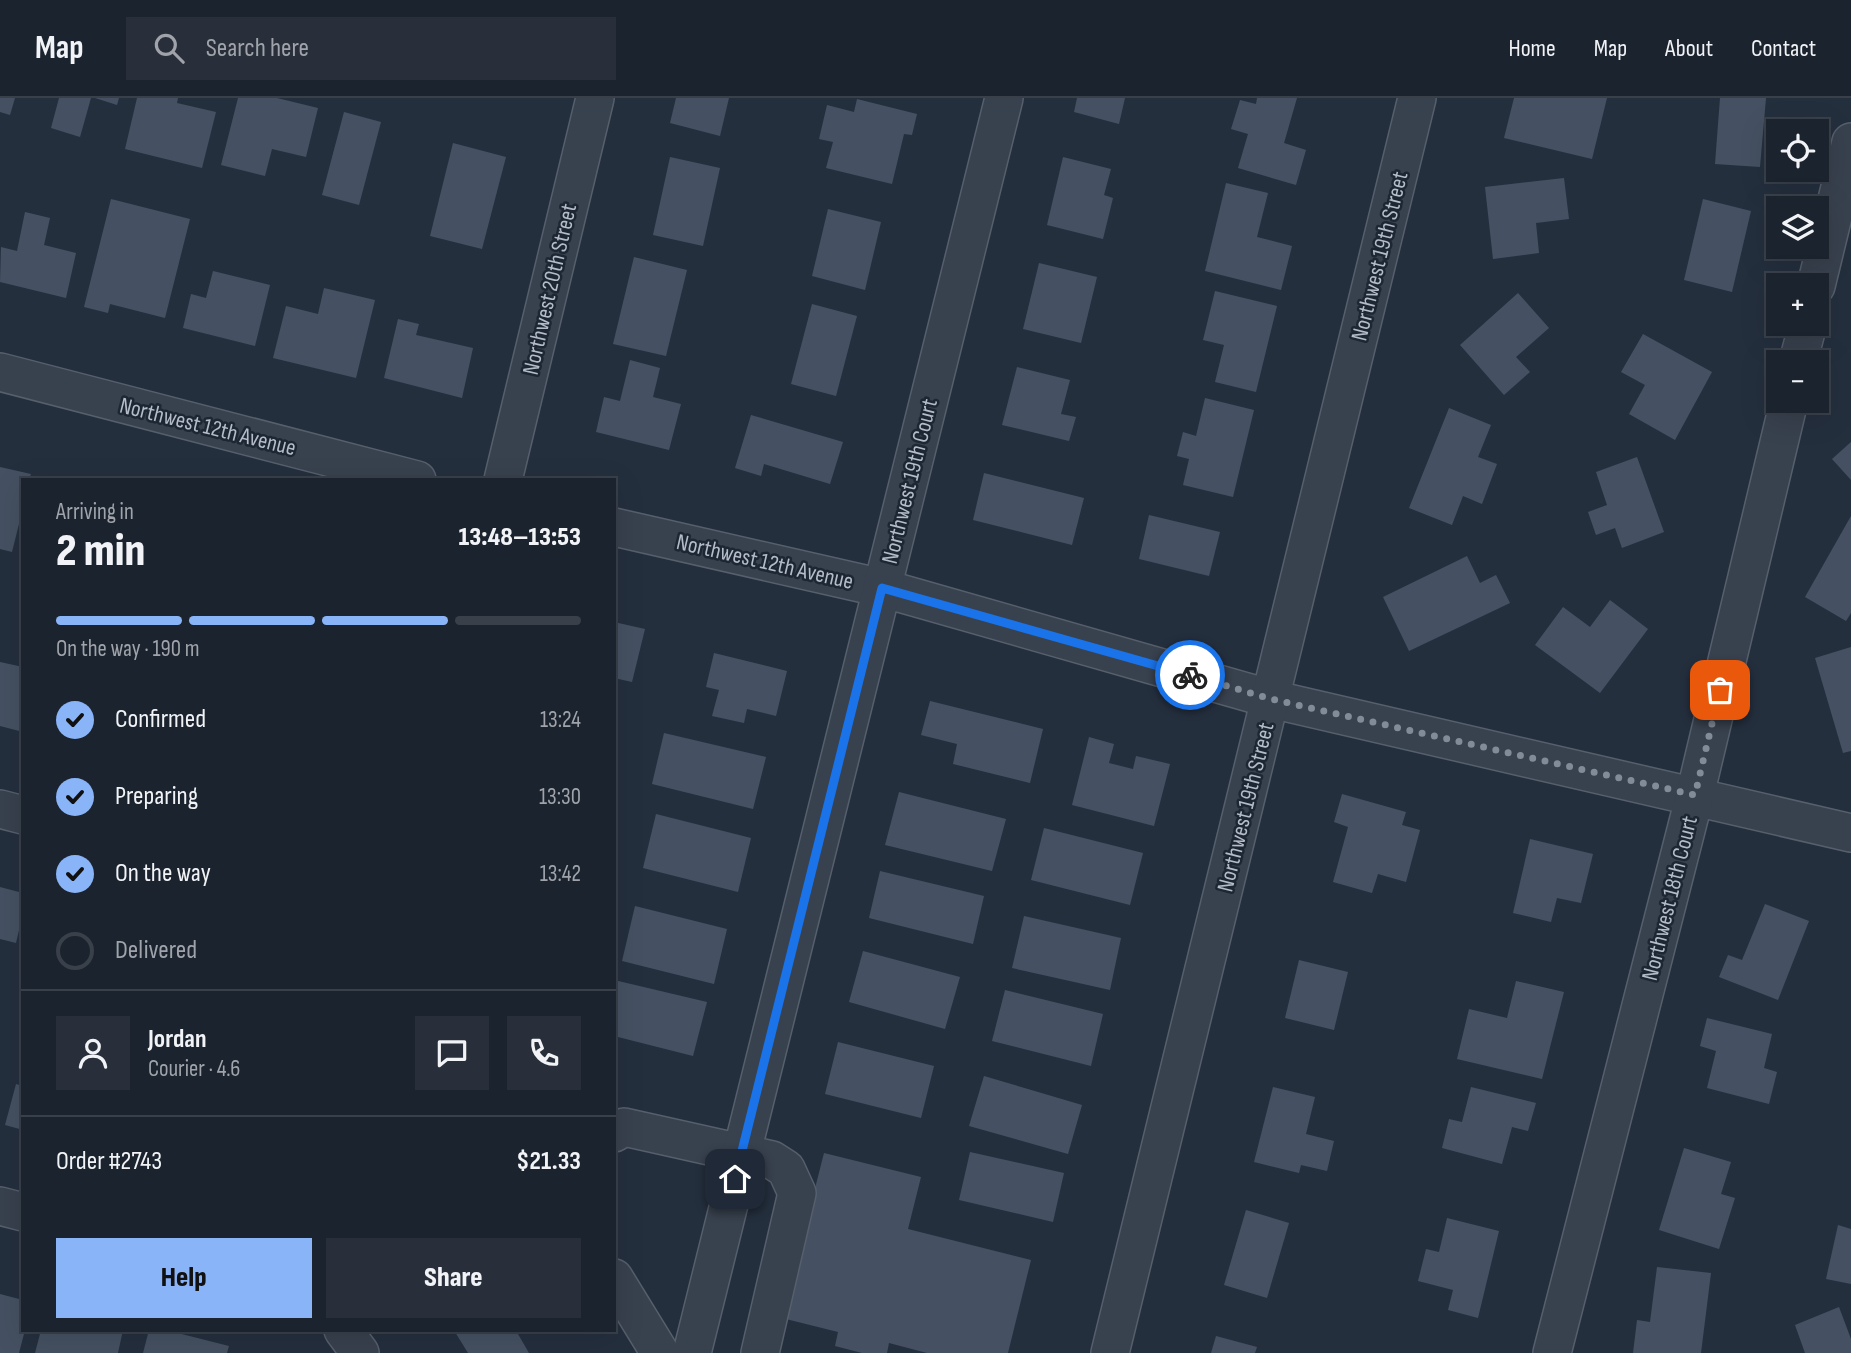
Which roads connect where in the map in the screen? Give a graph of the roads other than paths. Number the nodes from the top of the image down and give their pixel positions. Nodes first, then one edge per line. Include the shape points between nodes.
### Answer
1 (595, 98) edge
2 (1004, 98) edge
3 (1417, 98) edge
4 (1851, 142) edge
5 (1819, 273) edge
6 (0, 372) edge
7 (1786, 413) edge
8 (409, 478) edge
9 (503, 478) edge
10 (616, 527) edge
11 (882, 588) junction
12 (1271, 699) junction
13 (1695, 795) junction
14 (0, 809) edge
15 (21, 814) edge
16 (1851, 833) edge
17 (616, 1132) edge
18 (741, 1154) junction
19 (0, 1206) edge
20 (21, 1211) edge
21 (616, 1281) edge
22 (344, 1332) edge
23 (360, 1353) edge
24 (660, 1353) edge
25 (692, 1353) edge
26 (760, 1353) edge
27 (1110, 1353) edge
28 (1552, 1353) edge

1 - 9 street, Northwest 20th Street
2 - 11 street, Northwest 19th Court
3 - 12 street, Northwest 19th Street
4 - 5 street
6 - 8 street, Northwest 12th Avenue
7 - 13 street, Northwest 18th Court
10 - 11 street, Northwest 12th Avenue
11 - 12 street, Northwest 12th Avenue
11 - 18 street, Northwest 19th Court
12 - 13 street, Northwest 12th Avenue
12 - 27 street, Northwest 19th Street
13 - 16 street, Northwest 12th Avenue
13 - 28 street, Northwest 18th Court
14 - 15 street
17 - 18 street via 624,1127
18 - 25 street, Northwest 19th Court
18 - 26 street via 772,1160 786,1170 797,1193
19 - 20 street
21 - 24 street
22 - 23 street

